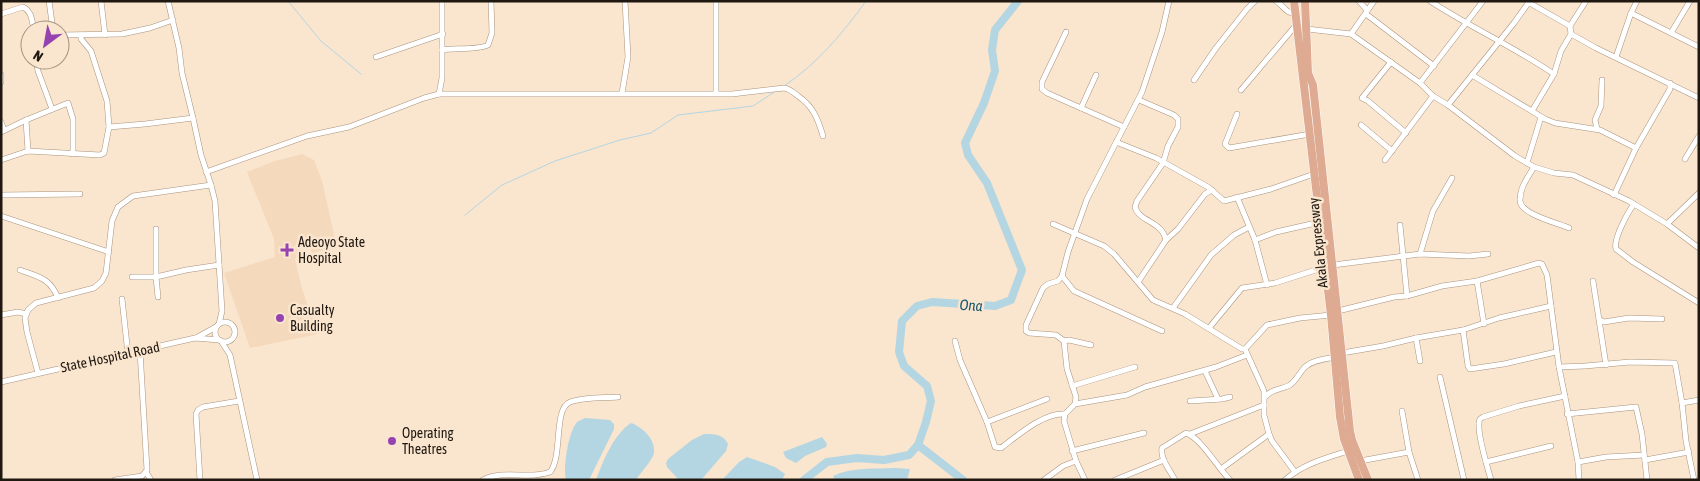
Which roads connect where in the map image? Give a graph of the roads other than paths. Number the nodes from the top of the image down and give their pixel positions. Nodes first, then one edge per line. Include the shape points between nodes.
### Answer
1 (49, 1) edge
2 (101, 1) edge
3 (168, 1) edge
4 (442, 1) edge
5 (491, 1) edge
6 (625, 1) edge
7 (716, 1) edge
8 (1170, 1) edge
9 (1255, 1) edge
10 (1276, 1) edge
11 (1294, 1) edge
12 (1305, 1) edge
13 (1359, 1) edge
14 (1374, 1) edge
15 (1430, 1) edge
16 (1483, 1) edge
17 (1586, 1) edge
18 (1638, 1) edge
19 (1690, 1) edge
20 (1528, 2) edge
21 (1367, 12) junction
22 (1295, 13) junction
23 (1631, 13) junction
24 (1, 14) edge
25 (31, 20) edge
26 (52, 20) edge
27 (173, 20) junction
28 (1297, 24) junction
29 (1467, 24) junction
30 (1570, 26) junction
31 (1307, 29) junction
32 (1066, 32) dead end
33 (1671, 33) junction
34 (443, 34) junction
35 (1352, 34) junction
36 (1572, 34) junction
37 (70, 35) edge
38 (81, 35) junction
39 (105, 35) junction
40 (1499, 41) junction
41 (1699, 47) edge
42 (442, 50) junction
43 (376, 57) dead end
44 (1616, 57) junction
45 (1391, 62) junction
46 (1434, 66) junction
47 (38, 70) edge
48 (1554, 74) junction
49 (1, 75) edge
50 (1096, 75) dead end
51 (1472, 75) junction
52 (1194, 80) dead end
53 (1602, 80) dead end
54 (1, 82) edge
55 (1420, 83) junction
56 (1670, 86) junction
57 (1241, 90) dead end
58 (622, 93) junction
59 (716, 93) junction
60 (439, 94) junction
61 (1433, 96) junction
62 (1699, 98) edge
63 (1139, 100) junction
64 (1448, 106) junction
65 (1081, 108) junction
66 (52, 109) junction
67 (1532, 112) junction
68 (1237, 114) dead end
69 (1541, 117) junction
70 (194, 118) junction
71 (26, 120) junction
72 (1, 122) edge
73 (1361, 125) dead end
74 (109, 127) junction
75 (1124, 127) junction
76 (1597, 129) junction
77 (3, 131) edge
78 (1406, 132) junction
79 (1310, 134) junction
80 (823, 136) dead end
81 (1699, 136) edge
82 (1116, 142) junction
83 (1636, 148) junction
84 (28, 151) junction
85 (1392, 151) junction
86 (73, 154) junction
87 (1685, 159) dead end
88 (1, 160) edge
89 (1385, 160) dead end
90 (1163, 163) junction
91 (1527, 163) junction
92 (1534, 167) junction
93 (206, 172) junction
94 (1314, 174) junction
95 (1452, 178) dead end
96 (212, 185) junction
97 (1212, 190) junction
98 (1699, 193) edge
99 (80, 194) dead end
100 (1614, 195) junction
101 (1, 196) edge
102 (1237, 197) junction
103 (1634, 204) junction
104 (1, 216) edge
105 (1320, 222) junction
106 (1053, 224) dead end
107 (1667, 224) junction
108 (1400, 225) dead end
109 (1249, 227) junction
110 (1570, 228) dead end
111 (156, 229) dead end
112 (1075, 232) junction
113 (1166, 240) junction
114 (1255, 240) junction
115 (1699, 248) edge
116 (109, 252) junction
117 (1420, 254) junction
118 (1488, 254) dead end
119 (1404, 256) junction
120 (218, 265) junction
121 (1329, 266) junction
122 (20, 270) dead end
123 (1062, 276) junction
124 (132, 277) dead end
125 (156, 277) junction
126 (1477, 281) junction
127 (1138, 282) junction
128 (1593, 282) dead end
129 (1267, 285) junction
130 (158, 296) dead end
131 (1407, 296) junction
132 (58, 298) junction
133 (122, 299) dead end
134 (1699, 303) edge
135 (1551, 306) junction
136 (1174, 308) junction
137 (222, 311) junction
138 (1334, 313) junction
139 (26, 314) junction
140 (1, 315) edge
141 (1662, 319) dead end
142 (229, 322) junction
143 (1601, 322) junction
144 (1484, 324) junction
145 (217, 325) junction
146 (1209, 328) junction
147 (1463, 330) junction
148 (1162, 331) dead end
149 (195, 338) junction
150 (233, 338) junction
151 (1416, 338) junction
152 (220, 341) junction
153 (955, 341) dead end
154 (1064, 341) junction
155 (1091, 345) dead end
156 (1245, 349) junction
157 (140, 351) junction
158 (1556, 352) junction
159 (128, 354) junction
160 (230, 355) junction
161 (1247, 355) junction
162 (1339, 355) junction
163 (1420, 361) dead end
164 (1606, 364) junction
165 (1135, 367) dead end
166 (1558, 367) junction
167 (1205, 370) junction
168 (38, 372) junction
169 (1440, 377) dead end
170 (1, 382) edge
171 (1072, 386) junction
172 (1565, 396) junction
173 (618, 397) dead end
174 (1230, 397) dead end
175 (1265, 397) junction
176 (1046, 399) dead end
177 (1218, 399) junction
178 (1699, 400) edge
179 (239, 401) junction
180 (1190, 401) dead end
181 (1682, 403) junction
182 (1075, 404) junction
183 (1264, 405) junction
184 (1402, 411) dead end
185 (1065, 414) junction
186 (1567, 414) junction
187 (987, 422) junction
188 (1144, 433) dead end
189 (1190, 434) junction
190 (1269, 434) junction
191 (1551, 446) dead end
192 (1072, 450) junction
193 (1348, 451) junction
194 (1410, 452) junction
195 (1689, 452) junction
196 (1645, 457) junction
197 (1164, 460) junction
198 (1076, 461) junction
199 (1360, 461) junction
200 (1486, 462) junction
201 (1578, 462) junction
202 (1221, 469) junction
203 (146, 472) junction
204 (1295, 472) junction
205 (115, 480) edge
206 (151, 480) edge
207 (200, 480) edge
208 (257, 480) edge
209 (483, 480) edge
210 (1044, 480) edge
211 (1085, 480) edge
212 (1115, 480) edge
213 (1175, 480) edge
214 (1230, 480) edge
215 (1285, 480) edge
216 (1359, 480) edge
217 (1368, 480) edge
218 (1418, 480) edge
219 (1464, 480) edge
220 (1491, 480) edge
221 (1579, 480) edge
222 (1647, 480) edge
223 (1694, 480) edge

1 - 26 street
2 - 39 street
3 - 27 street
4 - 34 street
5 - 42 street via 492,33 488,45
6 - 58 street via 628,58
7 - 59 street
8 - 63 street
9 - 52 street
10 - 22 street via 1291,14
11 - 22 main road, Akala Expressway
12 - 31 main road, Akala Expressway
13 - 21 street
14 - 21 street
15 - 29 street
16 - 29 street
17 - 30 street
18 - 23 street
19 - 33 street
20 - 30 street
20 - 40 street
21 - 35 street
21 - 46 street
22 - 28 main road, Akala Expressway
23 - 33 street
23 - 44 street
24 - 25 street via 26,8
27 - 39 street via 135,32
27 - 70 street via 183,80
28 - 57 street
28 - 79 main road, Akala Expressway
29 - 40 street
29 - 46 street
30 - 36 street
31 - 35 street
31 - 121 main road, Akala Expressway via 1308,73 1313,85
32 - 65 street via 1042,86 1044,91
33 - 41 street
34 - 42 street
34 - 43 street
35 - 45 street
36 - 44 street
36 - 48 street via 1561,51
37 - 38 street
38 - 39 street
38 - 74 street via 91,51 105,93
40 - 48 street
40 - 51 street
42 - 60 street
44 - 56 street
45 - 55 street
45 - 78 street via 1362,98
46 - 55 street
47 - 66 street
48 - 67 street
49 - 54 street
50 - 65 street
51 - 64 street
51 - 67 street
53 - 76 street via 1601,106 1595,120
55 - 61 street
56 - 62 street via 1677,86
56 - 83 street
58 - 59 street
58 - 60 street
59 - 80 street via 789,89 810,106
60 - 93 street via 349,127 307,136
61 - 64 street
61 - 78 street
63 - 75 street
63 - 90 street via 1174,115 1178,120
64 - 91 street
65 - 75 street
66 - 71 street
66 - 86 street via 65,103 70,107
67 - 69 street
68 - 79 street via 1226,144 1229,148
69 - 76 street via 1555,123
69 - 91 street
70 - 74 street
70 - 93 street
71 - 77 street
71 - 84 street
72 - 77 street
73 - 85 street
74 - 86 street via 103,154
75 - 82 street
76 - 83 street
78 - 85 street
79 - 94 main road, Akala Expressway
81 - 87 street
82 - 90 street
82 - 112 street via 1090,192
83 - 100 street
84 - 86 street
84 - 88 street
85 - 89 street
90 - 97 street
90 - 113 street via 1135,207 1138,214 1160,229
91 - 92 street
92 - 100 street via 1573,175
92 - 110 street via 1522,191 1521,206 1531,214
93 - 96 street
94 - 102 street
94 - 105 main road, Akala Expressway
95 - 117 street via 1433,211
96 - 116 street via 128,198 113,217
96 - 120 street
97 - 102 street via 1224,201
97 - 113 street
98 - 107 street
99 - 101 street
100 - 103 street
102 - 109 street
103 - 107 street
103 - 134 street via 1625,218 1616,249
104 - 116 street
105 - 114 street
105 - 121 main road, Akala Expressway
106 - 112 street
107 - 115 street
108 - 119 street
109 - 114 street
109 - 136 street via 1210,255
111 - 125 street
112 - 123 street
112 - 127 street via 1108,249
113 - 127 street
114 - 129 street
116 - 132 street via 105,278 98,285
117 - 118 street
117 - 119 street
119 - 121 street
119 - 131 street
120 - 125 street
120 - 137 street
121 - 129 street
121 - 138 main road, Akala Expressway
122 - 132 street via 44,279
123 - 148 street via 1074,291
123 - 154 street via 1043,288 1025,329 1032,334 1056,335
124 - 125 street
125 - 130 street
126 - 131 street
126 - 135 street via 1542,264 1547,274
126 - 144 street
127 - 136 street via 1153,300
128 - 143 street
129 - 146 street via 1239,290
131 - 138 street
132 - 139 street via 30,306
133 - 159 street
135 - 144 street via 1515,313
135 - 158 street
136 - 146 street
137 - 142 street
137 - 145 street
138 - 156 street via 1267,325
138 - 162 main road, Akala Expressway
139 - 140 street
139 - 168 street via 27,332
141 - 143 street via 1629,318
142 - 145 street
142 - 150 street via 235,330
143 - 164 street
144 - 147 street
145 - 149 street
145 - 152 street via 215,335
146 - 156 street
147 - 151 street
147 - 158 street via 1470,369
149 - 152 street, State Hospital Road
149 - 157 street, State Hospital Road
150 - 152 street via 227,342
150 - 160 street
151 - 162 street
151 - 163 street
152 - 160 street
153 - 187 street
154 - 155 street
154 - 171 street
156 - 161 street
157 - 159 street, State Hospital Road
157 - 203 street
158 - 166 street
159 - 168 street, State Hospital Road
160 - 179 street
161 - 167 street
161 - 175 street
162 - 175 street via 1313,362 1289,386
162 - 193 main road, Akala Expressway via 1340,417
162 - 199 main road, Akala Expressway via 1350,431
164 - 166 street
164 - 181 street via 1675,363
165 - 171 street
166 - 172 street
167 - 177 street
167 - 182 street via 1127,395
168 - 170 street, State Hospital Road
169 - 219 street
171 - 182 street
172 - 186 street
172 - 200 street via 1480,419 1478,424
173 - 209 street via 566,405 560,422 556,460 550,472 491,476
174 - 177 street
175 - 183 street
176 - 187 street
177 - 180 street
178 - 181 street
179 - 207 street via 198,410
179 - 208 street
181 - 195 street
182 - 185 street
183 - 189 street
183 - 190 street
184 - 194 street
185 - 187 street via 1056,414 1030,427 999,449 995,448
185 - 192 street via 1064,425
186 - 196 street via 1636,407
186 - 201 street
188 - 192 street
189 - 197 street via 1186,433 1162,448
189 - 202 street
190 - 202 street
190 - 204 street
191 - 200 street
192 - 198 street
193 - 204 street
193 - 216 main road, Akala Expressway
194 - 199 street
194 - 218 street
195 - 196 street
195 - 223 street
196 - 201 street via 1606,456
196 - 222 street
197 - 212 street
197 - 213 street
198 - 210 street via 1062,466
198 - 211 street
199 - 217 main road, Akala Expressway
200 - 220 street
201 - 221 street
202 - 214 street
203 - 205 street via 142,476
203 - 206 street
204 - 215 street

